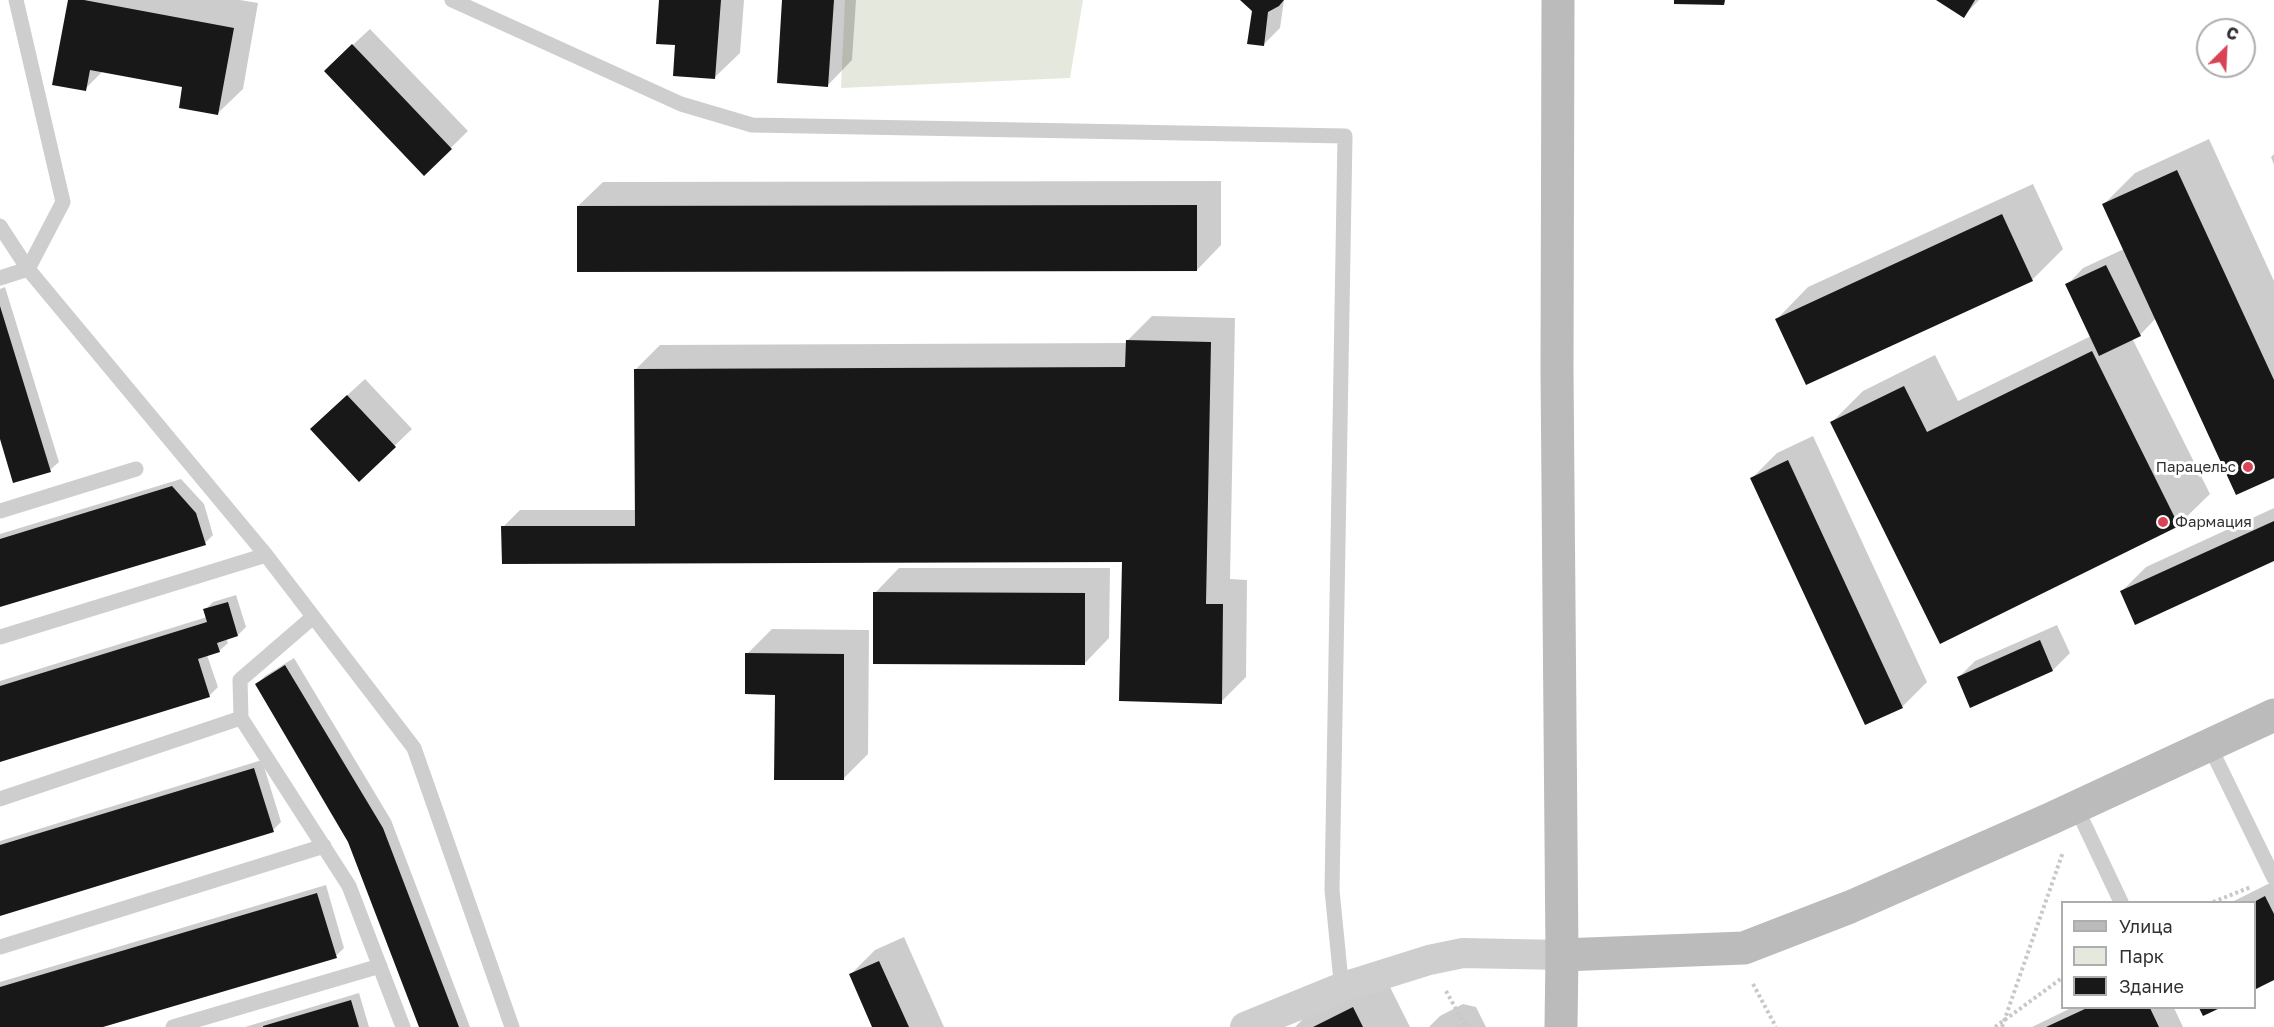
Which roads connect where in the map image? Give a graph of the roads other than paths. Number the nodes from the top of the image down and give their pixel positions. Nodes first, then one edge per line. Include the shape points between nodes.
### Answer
1 (16, 0) edge
2 (452, 0) edge
3 (1558, 0) edge
4 (0, 226) edge
5 (28, 269) junction
6 (0, 278) edge
7 (136, 470) dead end
8 (1, 509) edge
9 (266, 555) junction
10 (313, 617) junction
11 (0, 637) edge
12 (2274, 715) edge
13 (241, 718) junction
14 (2209, 745) junction
15 (0, 799) edge
16 (2076, 807) junction
17 (324, 846) junction
18 (2274, 878) edge
19 (2120, 901) edge
20 (0, 948) edge
21 (1562, 956) junction
22 (380, 966) junction
23 (1343, 987) junction
24 (173, 1027) edge
25 (404, 1027) edge
26 (512, 1027) edge
27 (1245, 1027) edge
28 (1561, 1027) edge

1 - 5 lane via 63,202
2 - 23 lane via 681,104 752,125 1345,136 1332,890
3 - 21 street
4 - 5 lane
5 - 6 lane
5 - 9 lane
7 - 8 lane
9 - 10 lane
9 - 11 lane
10 - 13 lane via 240,680
10 - 26 lane via 414,748
12 - 14 street
13 - 15 lane
13 - 17 lane
14 - 16 street
14 - 18 lane
16 - 19 lane
16 - 21 street via 1850,908 1744,948
17 - 20 lane
17 - 22 lane via 349,886
21 - 23 street via 1463,953
21 - 28 street
22 - 24 lane
22 - 25 lane
23 - 27 street

